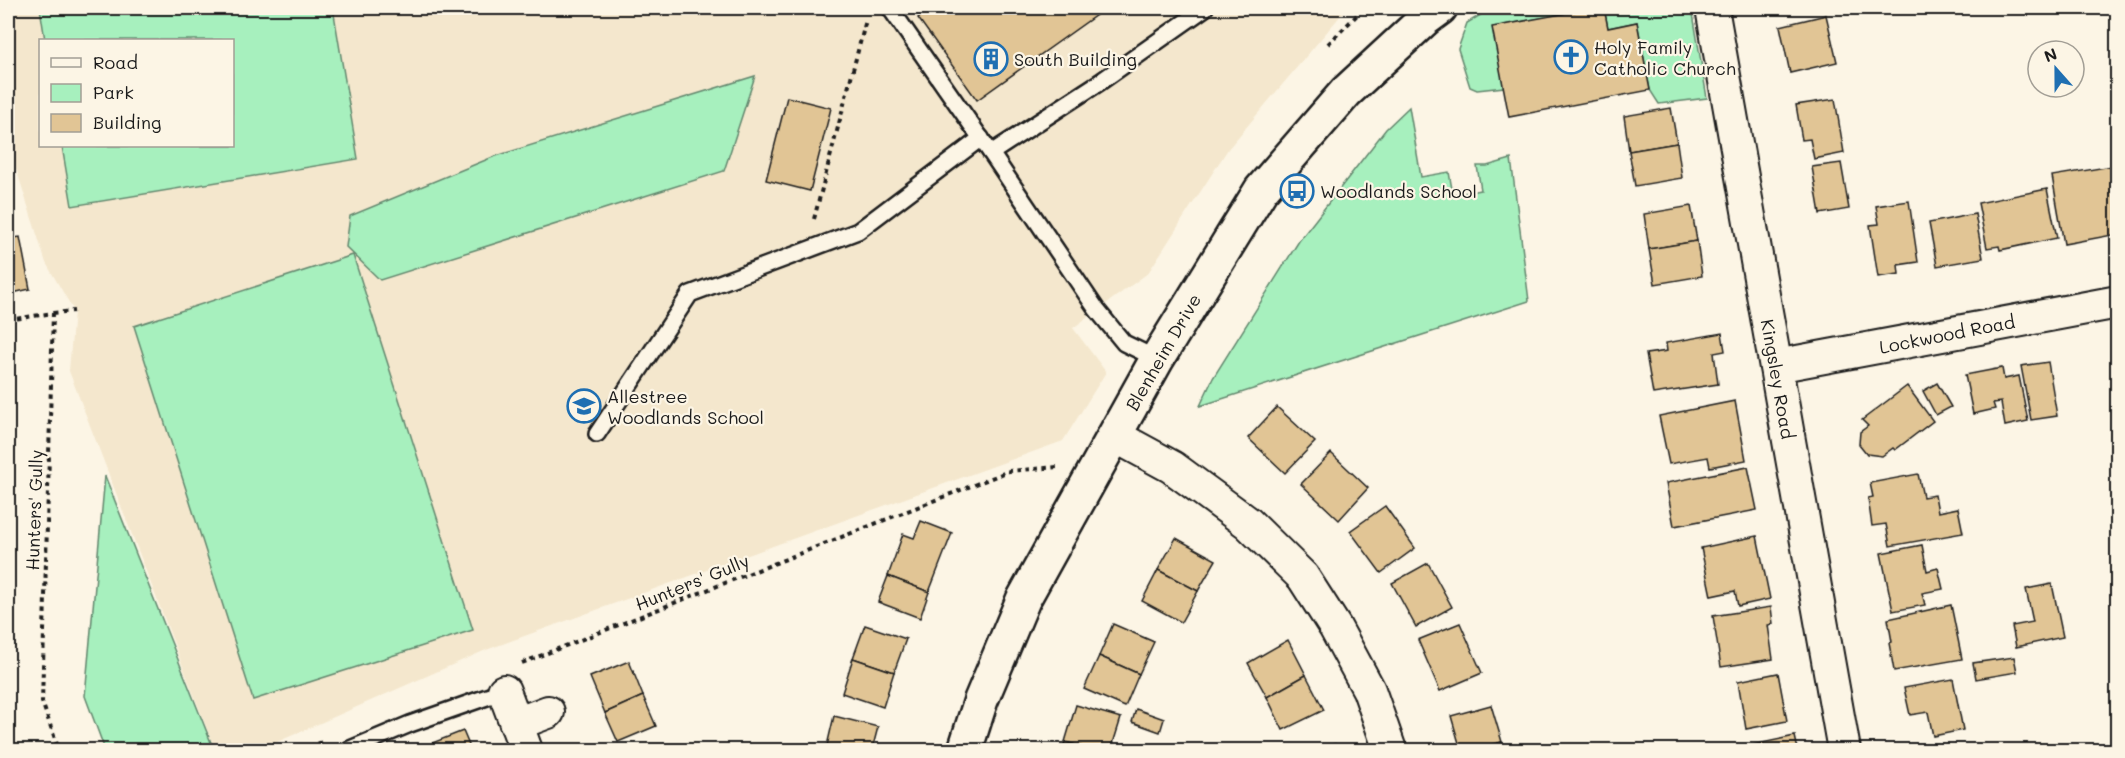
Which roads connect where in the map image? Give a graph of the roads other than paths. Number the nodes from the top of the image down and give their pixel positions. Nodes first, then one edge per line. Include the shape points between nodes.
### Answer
1 (890, 8) edge
2 (1205, 8) edge
3 (1440, 8) edge
4 (1712, 8) edge
5 (981, 138) junction
6 (991, 153) junction
7 (2118, 302) edge
8 (1157, 360) junction
9 (1776, 366) junction
10 (597, 434) dead end
11 (1115, 436) junction
12 (507, 679) joint
13 (548, 712) dead end
14 (521, 737) edge
15 (348, 750) edge
16 (964, 750) edge
17 (1390, 750) edge
18 (1844, 750) edge

1 - 5 lane
2 - 6 lane
3 - 8 street, Blenheim Drive via 1346,92 1261,190
4 - 9 street, Kingsley Road
5 - 6 lane
5 - 10 lane via 858,231 690,294
6 - 8 lane via 1097,310 1124,343
7 - 9 street, Lockwood Road
8 - 11 street, Blenheim Drive
9 - 18 street, Kingsley Road
11 - 16 street, Blenheim Drive via 1023,600
11 - 17 street via 1172,467 1248,524 1303,577 1369,690
12 - 14 street
12 - 15 lane
13 - 14 street

